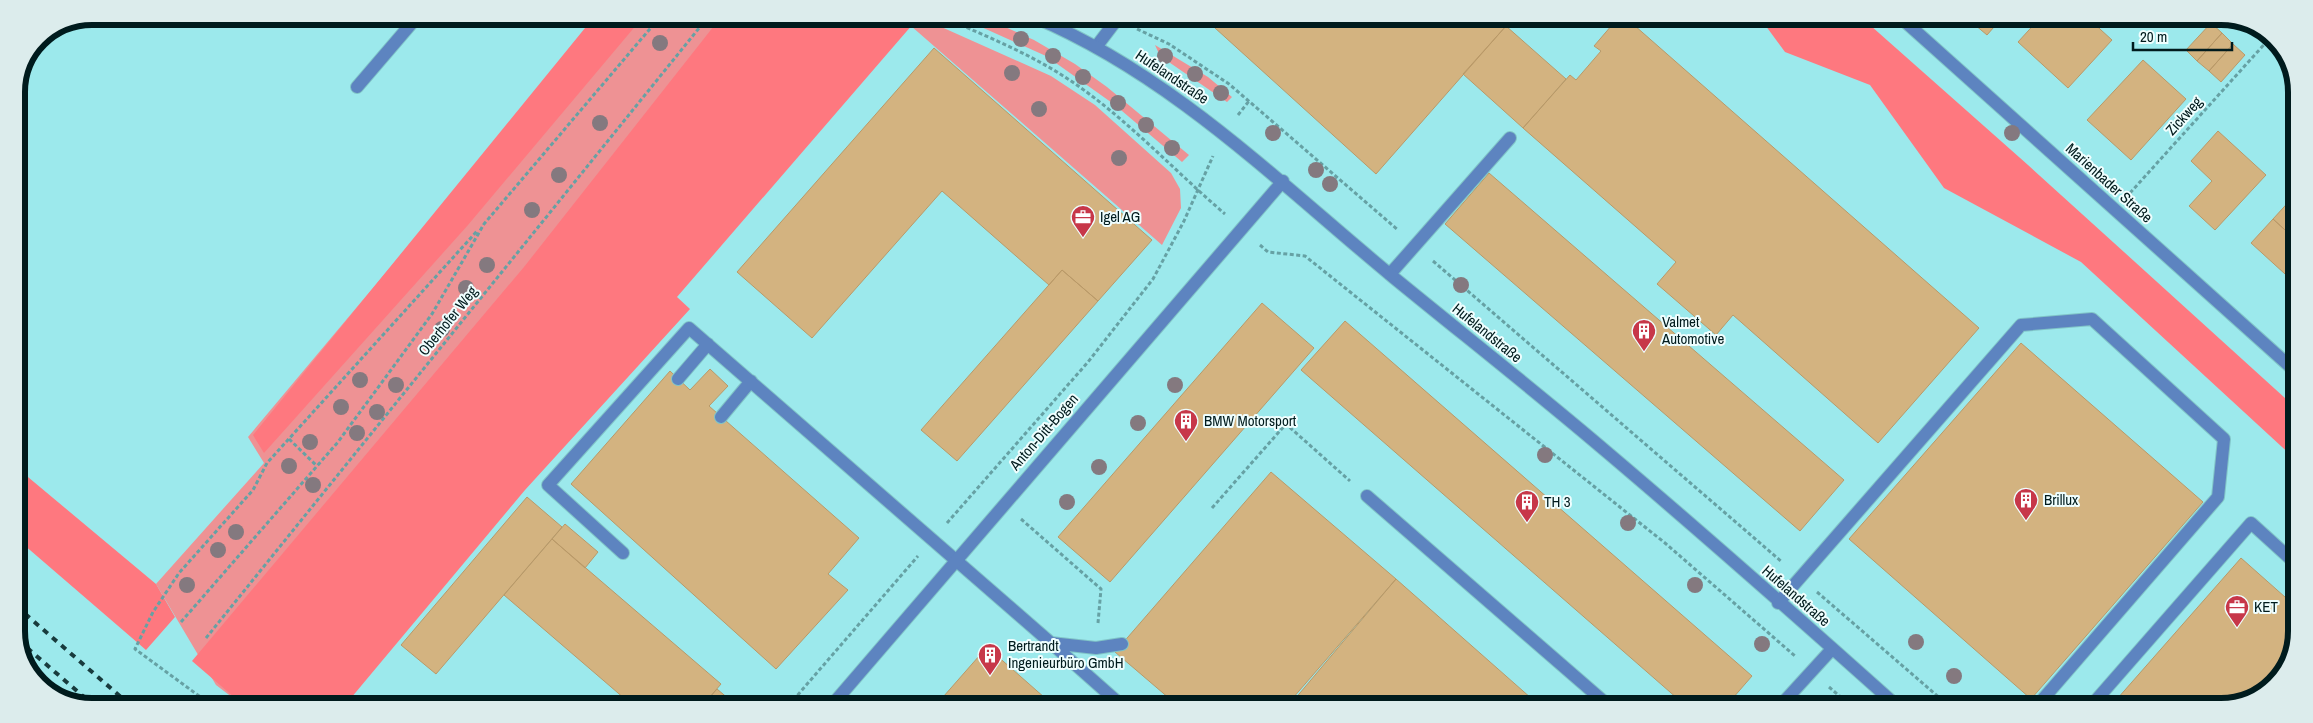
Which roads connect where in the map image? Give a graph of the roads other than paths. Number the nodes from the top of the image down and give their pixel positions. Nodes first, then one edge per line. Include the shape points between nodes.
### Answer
1 (411, 25) edge
2 (1051, 25) edge
3 (1112, 25) edge
4 (1909, 25) edge
5 (1096, 47) junction
6 (357, 87) dead end
7 (1510, 138) dead end
8 (1282, 181) junction
9 (1390, 274) junction
10 (708, 344) junction
11 (2288, 365) edge
12 (678, 379) dead end
13 (751, 381) junction
14 (721, 417) dead end
15 (1367, 496) road end
16 (623, 553) dead end
17 (2288, 557) edge
18 (955, 560) junction
19 (1778, 603) junction
20 (1051, 643) junction
21 (1122, 644) dead end
22 (1832, 649) junction
23 (838, 698) edge
24 (1113, 698) edge
25 (1600, 698) edge
26 (1787, 698) edge
27 (1888, 698) edge
28 (2043, 698) edge
29 (2098, 698) edge

1 - 6 street
2 - 5 street, Hufelandstraße
3 - 5 street
4 - 11 street, Marienbader Straße
5 - 8 street, Hufelandstraße via 1173,95
7 - 9 street
8 - 9 street, Hufelandstraße
8 - 18 street, Anton-Ditt-Bogen
9 - 19 street, Hufelandstraße via 1608,453
10 - 12 street
10 - 13 street
10 - 16 street via 689,328 548,485
13 - 14 street
13 - 18 street
15 - 25 street
17 - 29 street via 2251,523
18 - 20 street
18 - 23 street, Anton-Ditt-Bogen
19 - 22 street, Hufelandstraße
19 - 28 street via 2021,325 2092,319 2224,439 2218,497
20 - 21 street via 1096,648
20 - 24 street
22 - 26 street
22 - 27 street, Hufelandstraße

